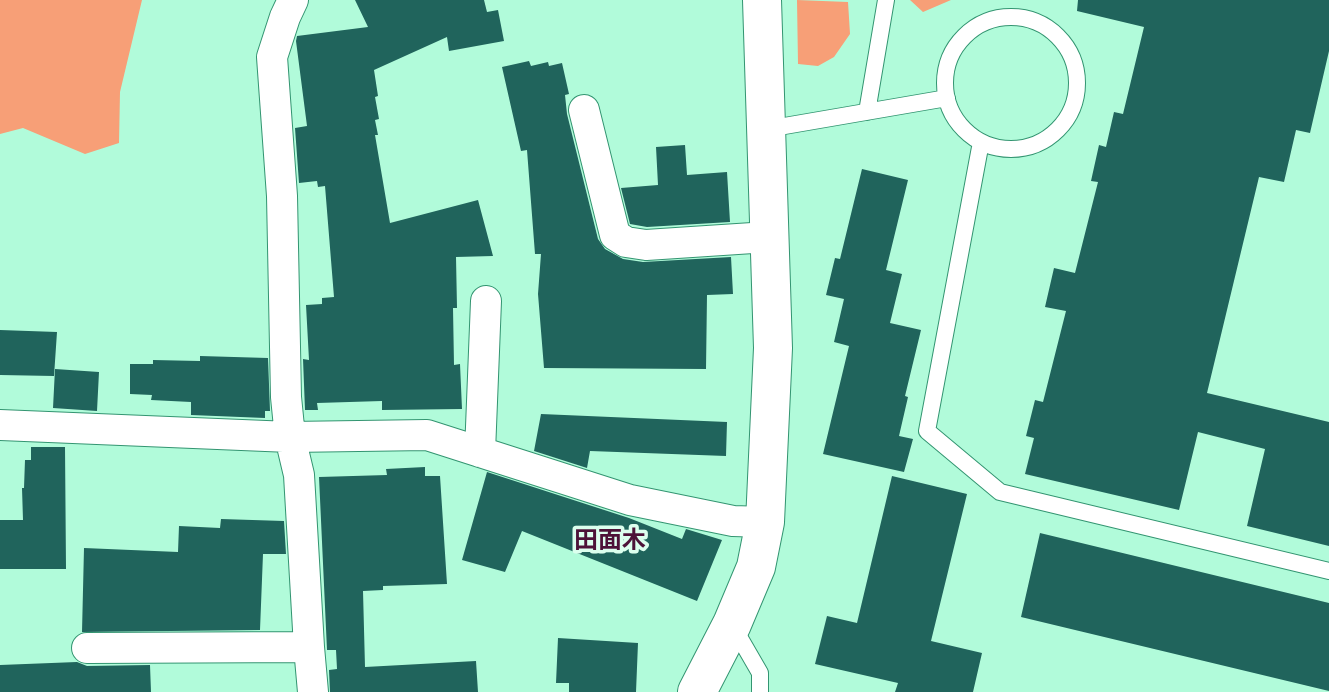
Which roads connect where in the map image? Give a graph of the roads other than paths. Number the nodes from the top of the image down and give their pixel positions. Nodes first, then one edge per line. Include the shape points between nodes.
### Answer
1 (293, 0) edge
2 (762, 0) edge
3 (886, 0) edge
4 (947, 98) junction
5 (584, 110) dead end
6 (867, 112) junction
7 (764, 129) junction
8 (981, 142) junction
9 (768, 237) junction
10 (486, 301) dead end
11 (0, 425) edge
12 (290, 437) junction
13 (480, 452) junction
14 (765, 522) junction
15 (1329, 571) edge
16 (732, 624) junction
17 (87, 648) dead end
18 (309, 648) junction
19 (313, 692) edge
20 (697, 692) edge
21 (760, 692) edge

1 - 12 street via 272,57
2 - 7 street
3 - 6 lane
4 - 6 lane
4 - 8 lane via 965,131
4 - 8 lane via 949,61 970,31 987,22 1024,18 1057,35 1075,67 1077,86 1065,121 1052,135 1017,149
5 - 9 street via 615,235 646,245
6 - 7 lane
7 - 9 street
8 - 15 lane via 927,431 1000,492
9 - 14 street via 773,348
10 - 13 street
11 - 12 street
12 - 13 street via 427,435
12 - 18 street via 299,475
13 - 14 street via 630,500 733,521
14 - 16 street via 756,567
16 - 20 street
16 - 21 lane via 760,673
17 - 18 street
18 - 19 street

